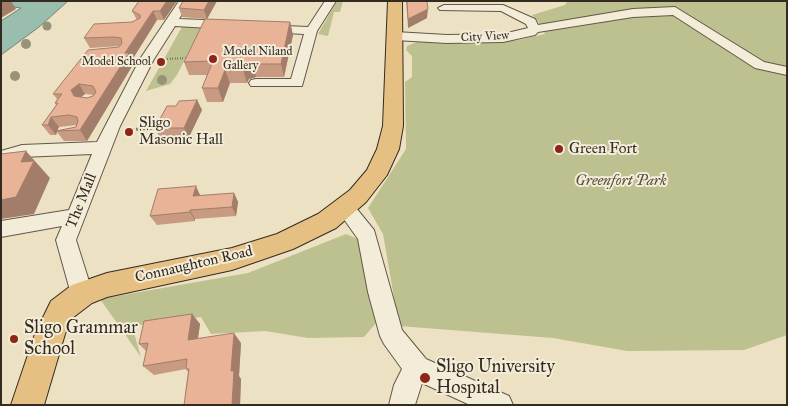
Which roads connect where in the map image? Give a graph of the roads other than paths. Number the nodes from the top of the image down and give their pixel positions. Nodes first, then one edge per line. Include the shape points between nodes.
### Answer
1 (185, 1) edge
2 (331, 1) edge
3 (395, 1) edge
4 (502, 4) edge
5 (676, 6) edge
6 (444, 8) dead end
7 (171, 23) junction
8 (154, 26) dead end
9 (240, 26) edge
10 (256, 27) edge
11 (534, 28) junction
12 (311, 31) junction
13 (396, 36) junction
14 (787, 70) edge
15 (256, 83) dead end
16 (110, 131) junction
17 (92, 132) dead end
18 (103, 148) junction
19 (1, 157) edge
20 (345, 208) junction
21 (77, 216) junction
22 (1, 229) edge
23 (82, 294) junction
24 (417, 368) junction
25 (27, 405) edge
26 (402, 405) edge
27 (500, 405) edge

1 - 7 street, The Mall
2 - 12 street
3 - 13 main road, Connaughton Road
4 - 6 street, City View
4 - 11 street, City View via 531,22
5 - 11 street
5 - 14 street via 747,58 768,67
7 - 8 lane
7 - 9 street
7 - 16 street, The Mall via 118,101
10 - 12 street
11 - 13 street, City View via 531,32 503,38
12 - 15 street via 297,83
13 - 20 main road, Connaughton Road via 393,126 388,149 376,175
16 - 17 street
16 - 18 street, The Mall
18 - 19 street via 22,151
18 - 21 street, The Mall
20 - 23 main road, Connaughton Road via 327,221 284,242 232,259 107,285
20 - 24 street via 367,236 392,336
21 - 22 street
21 - 23 street, The Mall via 66,240
23 - 25 main road via 62,310 50,334
24 - 26 street via 407,385
24 - 27 street

